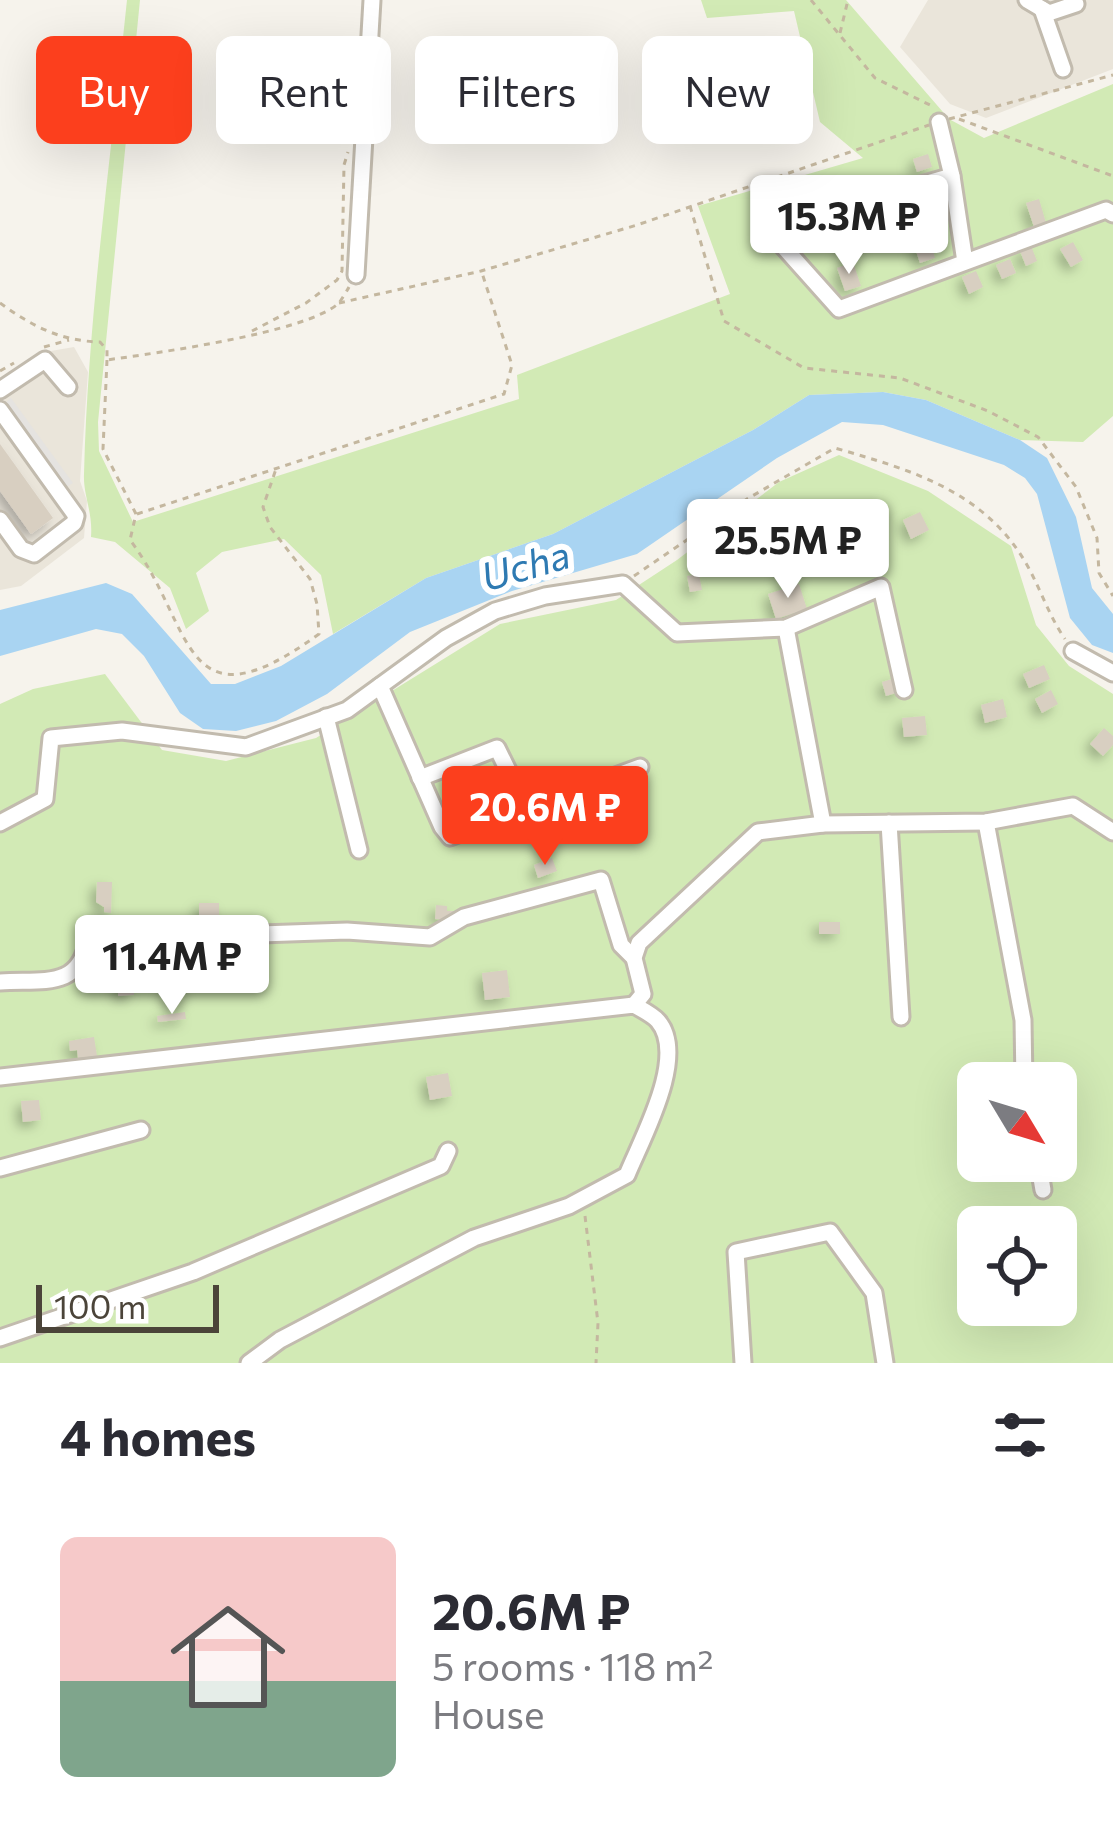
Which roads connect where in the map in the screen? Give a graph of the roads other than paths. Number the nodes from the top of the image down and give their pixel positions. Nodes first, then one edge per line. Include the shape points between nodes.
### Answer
1 (372, 0) edge
2 (1080, 1) edge
3 (1034, 4) edge
4 (1063, 69) dead end
5 (942, 116) road end
6 (952, 176) junction
7 (1113, 214) edge
8 (965, 262) junction
9 (356, 275) road end
10 (68, 387) dead end
11 (0, 390) edge
12 (0, 410) edge
13 (0, 520) edge
14 (786, 628) junction
15 (1073, 651) road end
16 (1113, 673) edge
17 (380, 686) junction
18 (904, 690) dead end
19 (326, 717) junction
20 (640, 767) dead end
21 (420, 778) junction
22 (526, 809) junction
23 (986, 822) junction
24 (889, 823) junction
25 (0, 824) edge
26 (823, 824) junction
27 (1113, 832) edge
28 (359, 850) dead end
29 (634, 958) junction
30 (0, 982) edge
31 (634, 1005) junction
32 (901, 1017) dead end
33 (1024, 1062) edge
34 (0, 1077) edge
35 (141, 1130) dead end
36 (448, 1151) dead end
37 (0, 1168) edge
38 (1042, 1182) edge
39 (1043, 1190) dead end
40 (0, 1338) edge
41 (249, 1363) edge
42 (742, 1363) edge
43 (885, 1363) edge

1 - 9 lane
2 - 3 lane via 1049,13
3 - 4 lane
5 - 6 lane
6 - 8 lane
6 - 8 lane via 783,224 772,234 839,309
7 - 8 lane
10 - 11 lane via 45,360
12 - 13 lane via 76,516 34,554
14 - 17 lane via 677,633 623,584 495,611
14 - 18 lane via 880,587
14 - 26 lane
15 - 16 lane
17 - 19 lane
17 - 21 lane
19 - 25 lane via 246,747 122,730 51,738 45,799
19 - 28 lane
20 - 22 lane
21 - 22 lane via 450,837
21 - 22 lane via 497,748
23 - 24 lane
23 - 27 lane via 1073,806
23 - 33 lane
24 - 26 lane
24 - 32 lane
26 - 29 lane via 758,832 640,943
29 - 30 lane via 621,945 601,880 464,917 430,937 347,931 88,940 84,963 68,977
29 - 31 lane via 643,994
31 - 34 lane
31 - 41 lane via 659,1021 670,1053 627,1175 475,1238
35 - 37 lane
36 - 40 lane via 441,1166 193,1272
38 - 39 lane
42 - 43 lane via 736,1252 830,1232 874,1293

